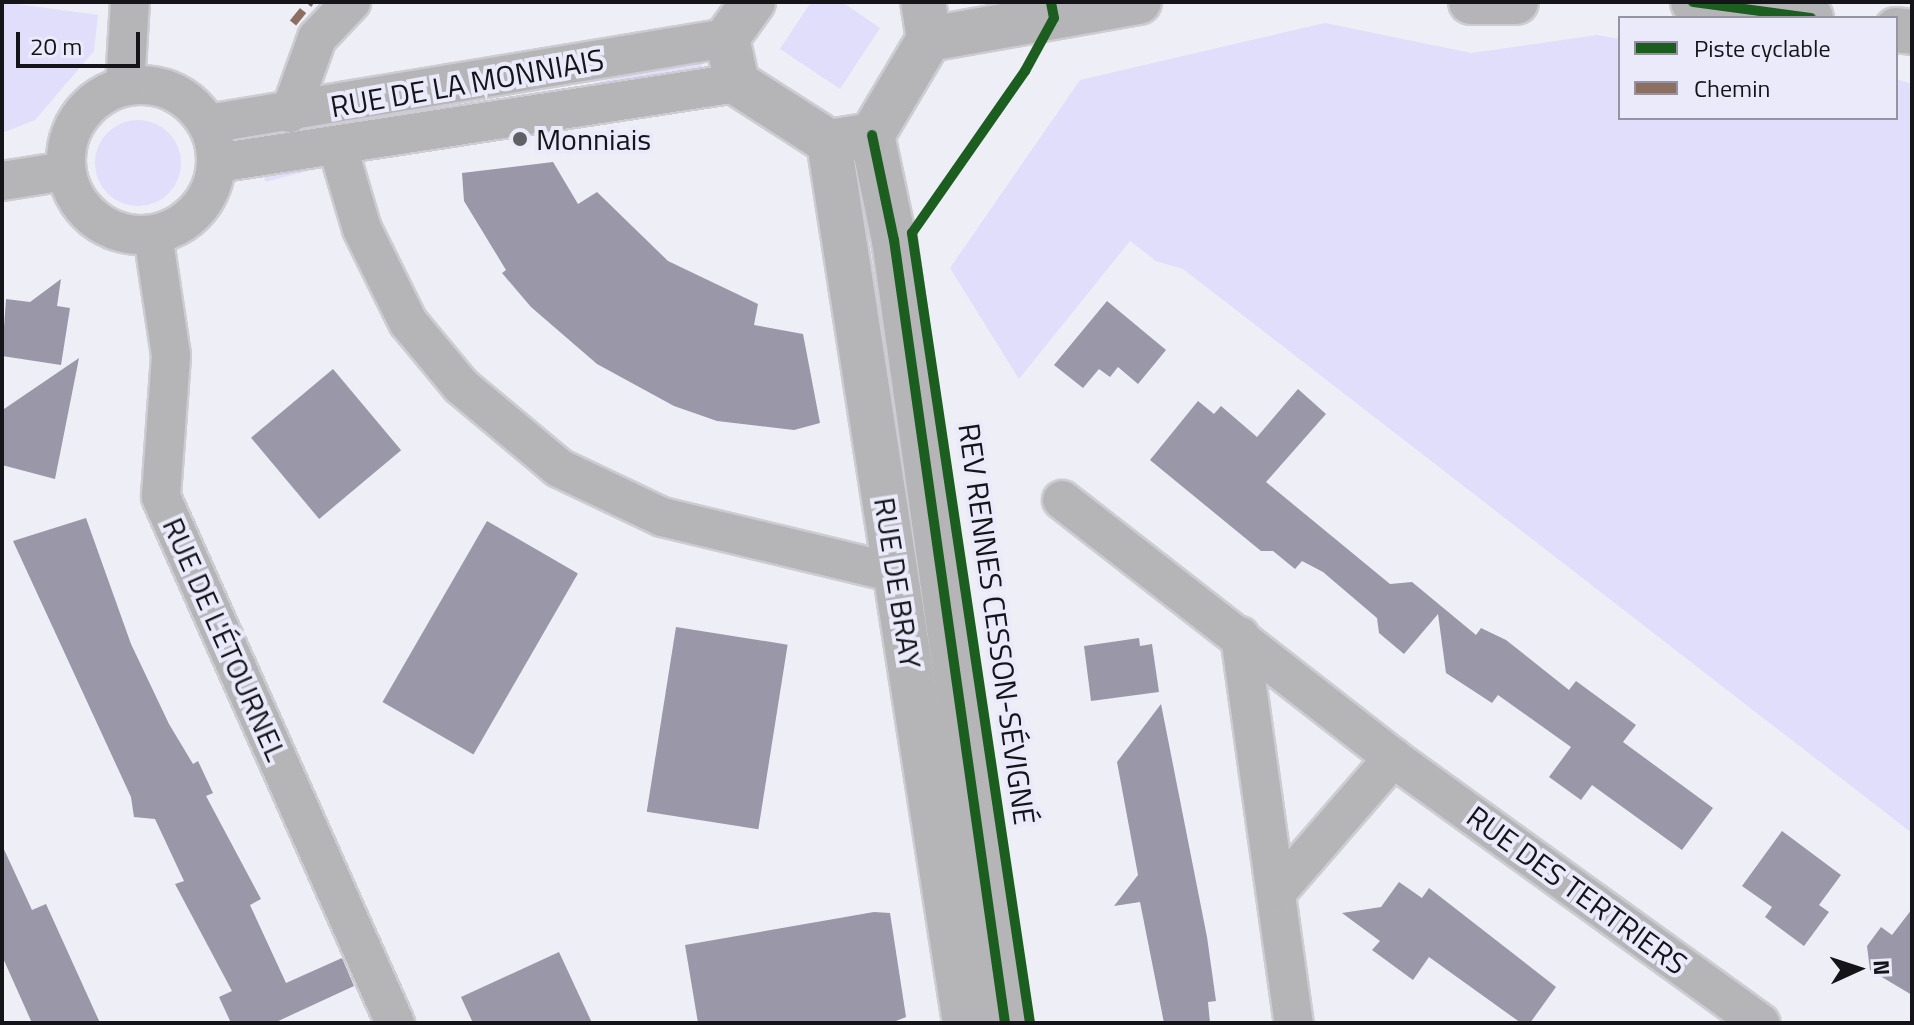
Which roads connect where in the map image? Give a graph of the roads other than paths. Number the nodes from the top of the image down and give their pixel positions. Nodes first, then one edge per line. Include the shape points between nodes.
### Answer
1 (130, 2) edge
2 (351, 2) edge
3 (753, 2) edge
4 (1139, 2) edge
5 (1471, 2) edge
6 (1516, 2) edge
7 (1693, 2) edge
8 (1699, 2) edge
9 (1797, 16) edge
10 (926, 20) edge
11 (727, 38) junction
12 (737, 83) junction
13 (125, 85) junction
14 (290, 113) junction
15 (208, 124) junction
16 (872, 135) junction
17 (829, 142) junction
18 (338, 148) junction
19 (217, 163) junction
20 (65, 171) junction
21 (2, 181) edge
22 (153, 235) junction
23 (1062, 500) dead end
24 (896, 573) junction
25 (1240, 636) junction
26 (1393, 758) junction
27 (1276, 893) junction
28 (395, 1023) edge
29 (965, 1023) edge
30 (1005, 1023) edge
31 (1294, 1023) edge
32 (1760, 1023) edge

1 - 13 street
2 - 14 street via 317,38
3 - 11 street
4 - 10 street
5 - 6 street
7 - 8 street
8 - 9 street
10 - 16 street
11 - 12 street
11 - 14 street, RUE DE LA MONNIAIS
12 - 17 street
12 - 18 street, RUE DE LA MONNIAIS
13 - 15 street via 173,91
13 - 20 street via 99,96 78,116 67,143
14 - 15 street, RUE DE LA MONNIAIS
15 - 19 street
16 - 17 street
16 - 30 street, RUE DE BRAY via 894,240
17 - 24 street, RUE DE BRAY
18 - 19 street, RUE DE LA MONNIAIS
18 - 24 street via 362,229 408,322 461,386 559,468 662,517
19 - 22 street via 198,210
20 - 21 street
20 - 22 street via 75,200 96,222 123,234
22 - 28 street, RUE DE L'ÉTOURNEL via 171,356 161,497
23 - 25 street, RUE DES TERTRIERS
24 - 29 street, RUE DE BRAY
25 - 26 street, RUE DES TERTRIERS
25 - 27 street
26 - 27 street
26 - 32 street, RUE DES TERTRIERS
27 - 31 street

